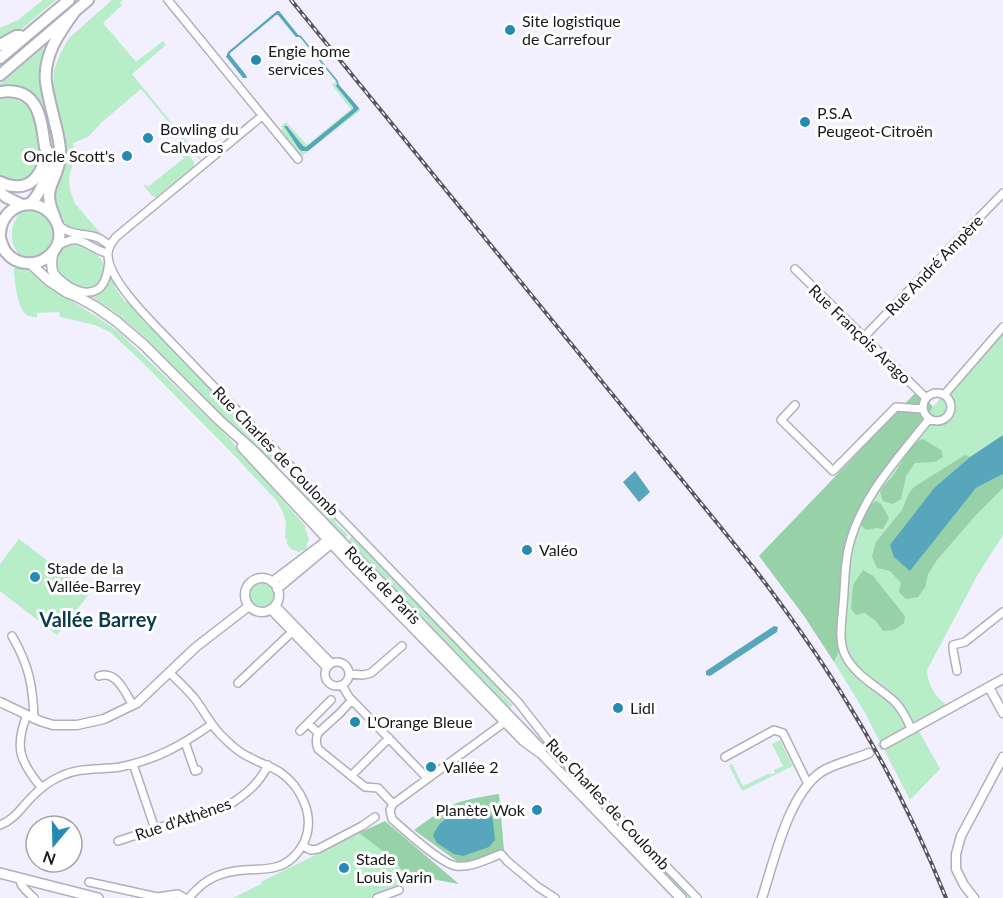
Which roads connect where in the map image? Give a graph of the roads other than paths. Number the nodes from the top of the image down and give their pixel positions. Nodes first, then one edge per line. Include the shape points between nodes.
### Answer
1 (69, 0) edge
2 (88, 0) edge
3 (168, 0) edge
4 (75, 11) junction
5 (27, 35) junction
6 (0, 45) edge
7 (0, 58) edge
8 (0, 75) edge
9 (0, 92) edge
10 (262, 116) junction
11 (45, 147) junction
12 (298, 159) dead end
13 (0, 182) edge
14 (0, 192) edge
15 (1003, 193) edge
16 (26, 205) junction
17 (2, 217) edge
18 (56, 221) junction
19 (0, 236) edge
20 (55, 249) junction
21 (109, 249) junction
22 (109, 262) junction
23 (31, 264) junction
24 (795, 270) dead end
25 (70, 287) junction
26 (78, 297) junction
27 (1003, 327) edge
28 (864, 337) junction
29 (944, 395) junction
30 (926, 398) junction
31 (795, 405) dead end
32 (923, 409) junction
33 (929, 419) junction
34 (333, 539) junction
35 (275, 585) junction
36 (249, 606) junction
37 (273, 607) junction
38 (1003, 612) edge
39 (292, 632) junction
40 (12, 636) dead end
41 (402, 646) dead end
42 (329, 665) junction
43 (957, 671) dead end
44 (169, 672) junction
45 (349, 674) junction
46 (99, 676) dead end
47 (1003, 679) edge
48 (238, 683) dead end
49 (342, 685) junction
50 (989, 687) junction
51 (331, 700) dead end
52 (352, 700) junction
53 (0, 702) edge
54 (133, 705) junction
55 (1003, 713) edge
56 (31, 717) junction
57 (505, 722) junction
58 (308, 723) junction
59 (516, 723) junction
60 (212, 724) junction
61 (912, 730) junction
62 (300, 731) dead end
63 (318, 733) junction
64 (389, 738) junction
65 (185, 742) junction
66 (885, 744) tunnel mouth
67 (869, 753) tunnel mouth
68 (542, 754) junction
69 (725, 757) dead end
70 (1003, 757) edge
71 (133, 764) junction
72 (268, 765) junction
73 (198, 770) dead end
74 (351, 776) junction
75 (427, 778) junction
76 (808, 784) junction
77 (42, 787) junction
78 (393, 804) junction
79 (375, 817) dead end
80 (0, 825) edge
81 (155, 829) junction
82 (118, 841) dead end
83 (303, 846) junction
84 (0, 873) edge
85 (20, 878) junction
86 (88, 882) dead end
87 (399, 890) dead end
88 (34, 898) edge
89 (98, 898) edge
90 (187, 898) edge
91 (377, 898) edge
92 (555, 898) edge
93 (681, 898) edge
94 (697, 898) edge
95 (762, 898) edge
96 (974, 898) edge

1 - 5 main road
2 - 4 main road
3 - 10 street
4 - 8 main road
4 - 18 main road via 54,43 46,67 60,153 48,193
5 - 6 main road
5 - 7 main road
9 - 11 main road via 20,94 34,104
10 - 12 street
10 - 21 street via 119,234
11 - 13 main road via 44,164 29,184 18,187
11 - 16 main road via 49,165 38,194
14 - 16 main road
15 - 28 street, Rue André Ampère
16 - 17 main road
16 - 18 main road via 46,209
17 - 19 main road
18 - 20 main road via 59,236
18 - 21 street via 68,232 100,239
19 - 23 main road via 10,257
20 - 21 street via 70,240 104,253
20 - 23 main road via 46,259
20 - 25 main road, Route de Paris via 53,274
21 - 22 street, Rue Charles de Coulomb
22 - 25 street via 105,280 98,289 84,292
22 - 94 street, Rue Charles de Coulomb via 136,305 518,702 564,761
23 - 26 main road, Route de Paris via 48,280
24 - 28 street, Rue François Arago
25 - 26 main road, Route de Paris
26 - 34 main road, Route de Paris via 137,339
27 - 29 street
28 - 30 street, Rue François Arago
29 - 30 street via 934,393
29 - 33 street via 950,400 950,412 941,420
30 - 32 street
31 - 32 street via 781,420 833,471 896,407
32 - 33 street
33 - 61 street via 872,495 855,527 847,558 842,621 846,656 866,681 898,706
34 - 35 street
34 - 57 main road, Route de Paris via 432,649
34 - 59 main road, Route de Paris
35 - 36 street via 259,578 249,584 245,596
35 - 37 street via 279,596
36 - 37 street via 264,612
36 - 44 street
37 - 39 street
37 - 42 street
38 - 43 street via 965,642 953,645
39 - 42 street
39 - 48 street
40 - 56 street via 29,675 34,697
41 - 45 street via 371,674
42 - 45 street via 344,664
42 - 49 street via 325,675 328,682
44 - 54 street
44 - 60 street
45 - 49 street
46 - 54 street via 115,678
47 - 50 street
49 - 52 street
50 - 55 street
50 - 61 street
51 - 58 street
52 - 63 street
52 - 64 street
53 - 56 street
54 - 56 street via 86,724 61,726
56 - 77 street via 21,735 21,754 26,768
57 - 59 street
57 - 68 main road, Route de Paris
57 - 75 street
58 - 62 street
58 - 63 street
59 - 68 main road, Route de Paris
60 - 65 street
60 - 72 street via 238,751
61 - 66 street
63 - 74 street via 318,749
64 - 74 street
64 - 75 street
65 - 71 street
65 - 73 street via 195,771
67 - 76 street via 829,768
68 - 93 main road, Route de Paris
69 - 76 street via 774,730 783,733
70 - 96 street via 956,854 956,869
71 - 77 street via 70,772
71 - 81 street
72 - 81 street, Rue d'Athènes via 256,785 229,805
72 - 83 street via 288,780 305,804 309,826
74 - 78 street via 364,787 378,788
75 - 78 street
76 - 95 street via 788,820
77 - 80 street via 16,815
78 - 92 street via 392,819 448,864 463,866 501,854
79 - 83 street via 318,849
81 - 82 street, Rue d'Athènes
83 - 90 street via 279,867 220,874 206,880
84 - 85 main road
85 - 88 street
85 - 89 main road
86 - 90 street via 157,897 178,894
87 - 91 street

